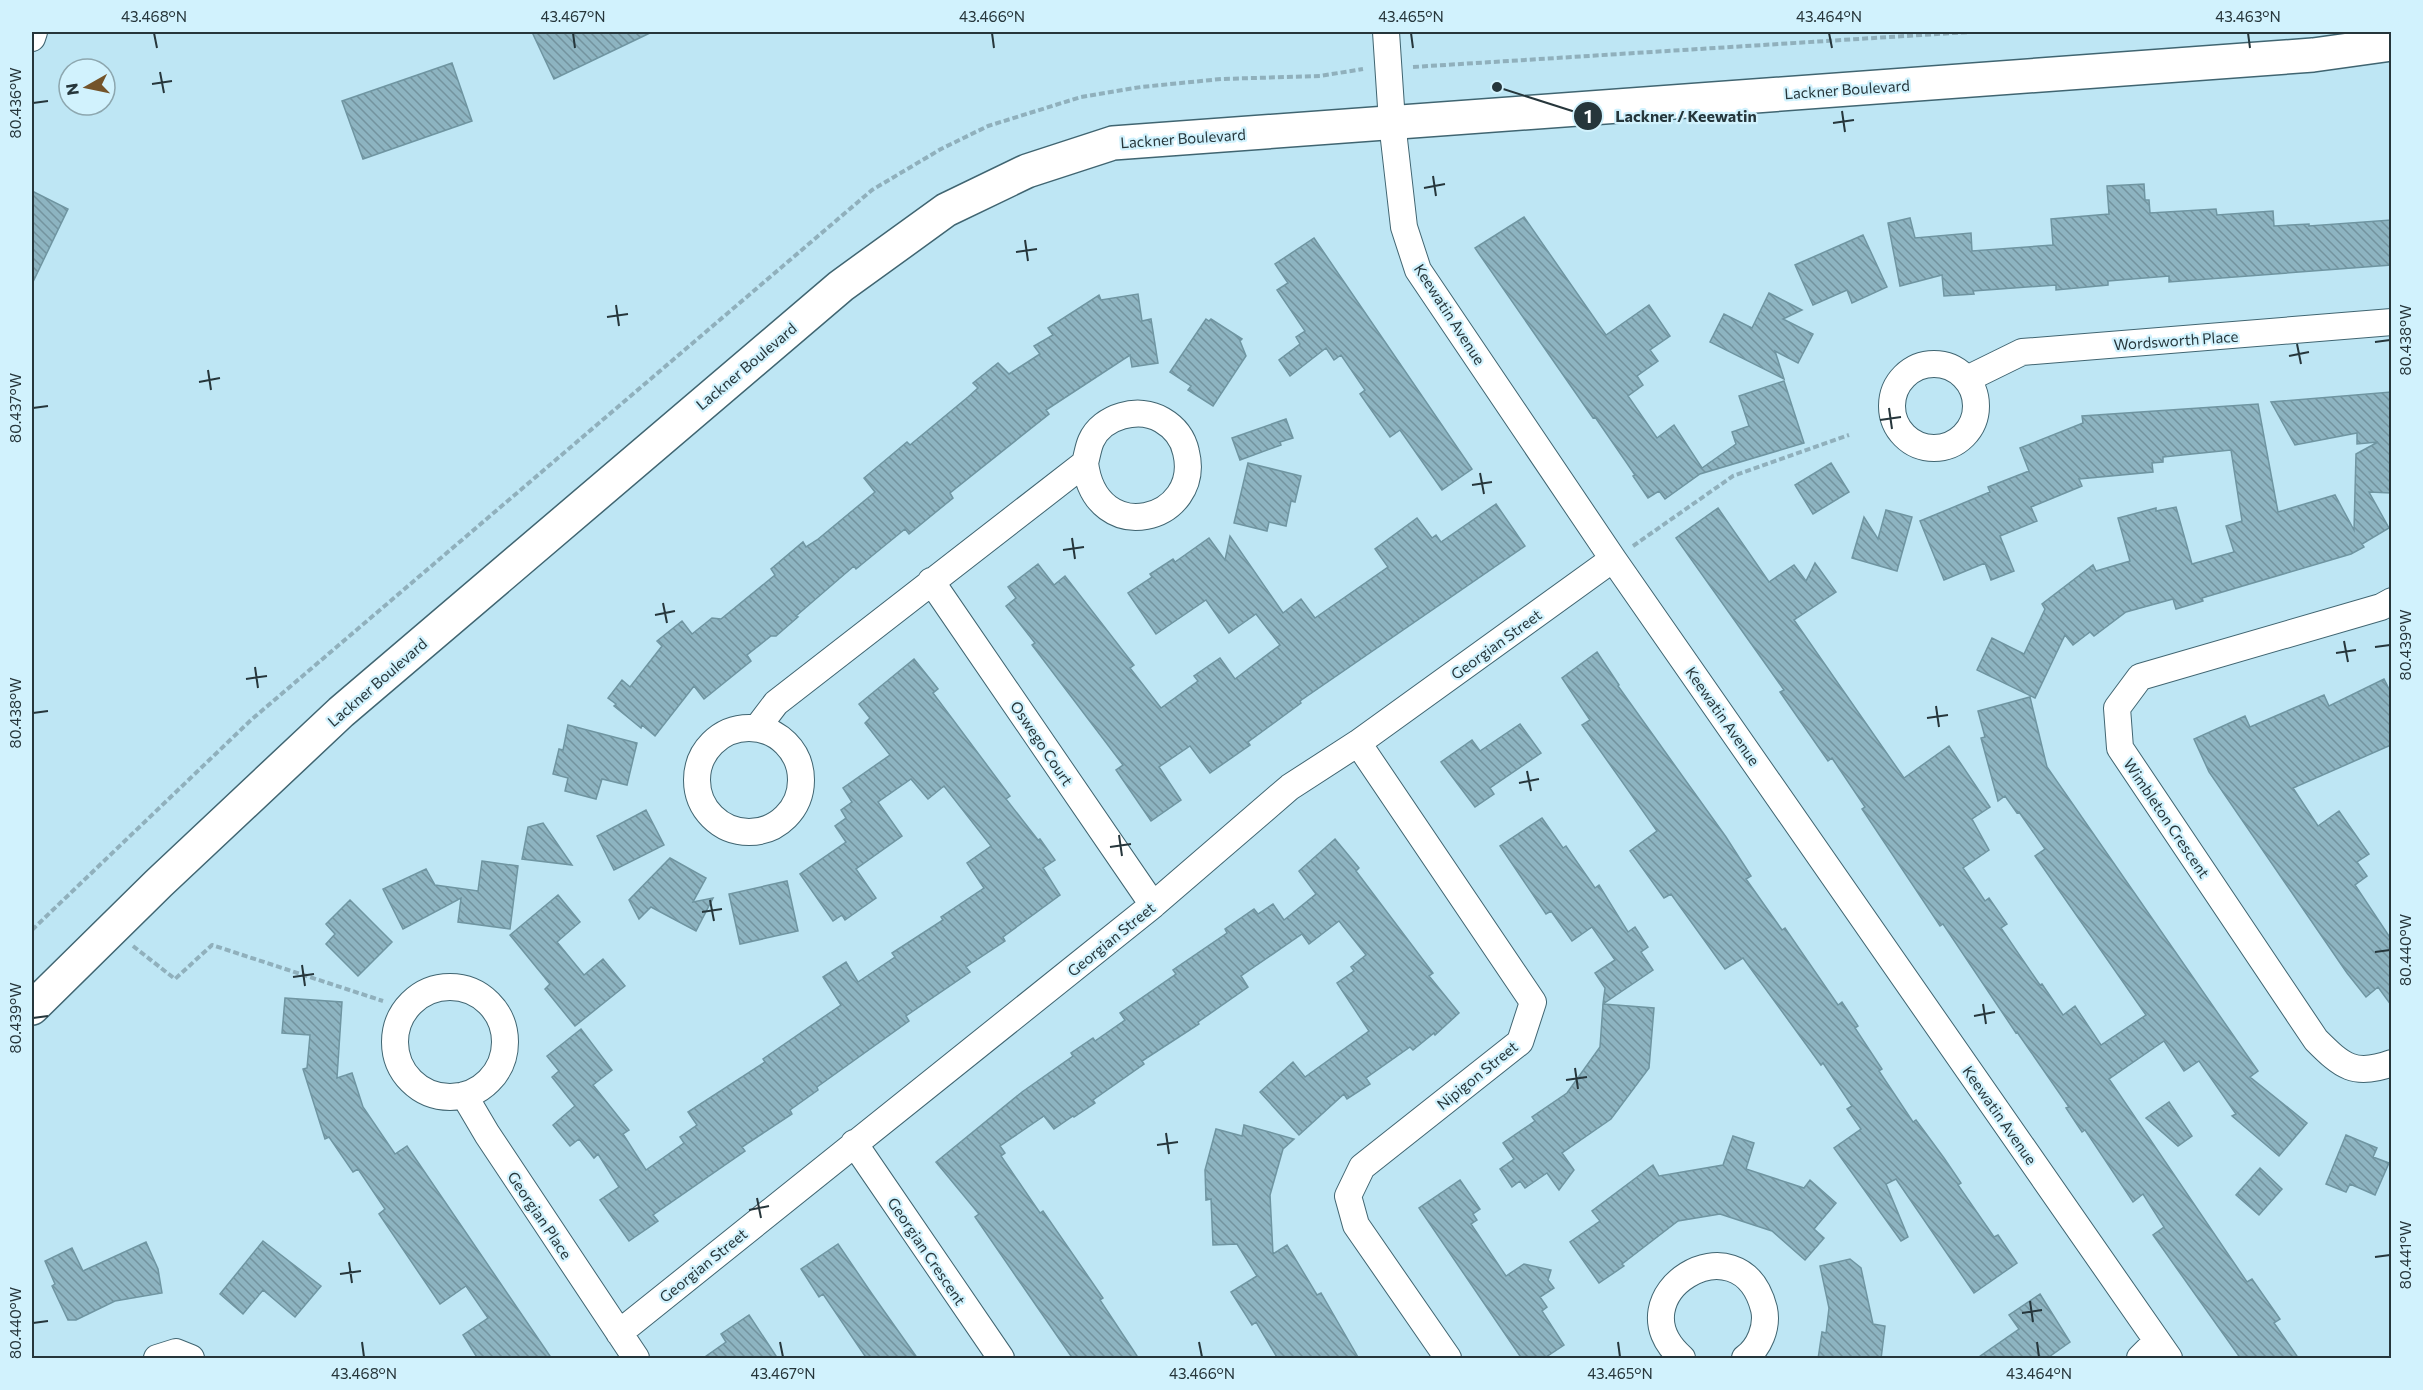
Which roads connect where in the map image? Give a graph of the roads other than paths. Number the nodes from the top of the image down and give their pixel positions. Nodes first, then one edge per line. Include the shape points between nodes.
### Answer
1 (34, 32) edge
2 (1386, 32) edge
3 (32, 38) edge
4 (2391, 44) edge
5 (1392, 122) junction
6 (2391, 322) edge
7 (1967, 379) dead end
8 (1085, 463) junction
9 (1620, 554) junction
10 (931, 581) junction
11 (2391, 601) edge
12 (757, 728) junction
13 (1358, 742) junction
14 (1153, 905) junction
15 (32, 1008) edge
16 (2391, 1063) edge
17 (464, 1095) junction
18 (854, 1143) junction
19 (619, 1333) junction
20 (2156, 1353) edge
21 (1672, 1356) edge
22 (157, 1359) edge
23 (191, 1359) edge
24 (636, 1359) edge
25 (1001, 1359) edge
26 (1448, 1359) edge
27 (1745, 1359) edge

1 - 3 street
2 - 5 street, Keewatin Avenue
4 - 5 main road, Lackner Boulevard via 2313,56
5 - 9 street, Keewatin Avenue via 1404,227 1418,270
5 - 15 main road, Lackner Boulevard via 1113,143 1027,171 946,210 841,286 340,712
6 - 7 street, Wordsworth Place via 2022,352
8 - 8 street via 1087,481 1095,497 1122,516 1141,518 1165,509 1178,497 1187,481 1189,463 1176,431 1161,419 1144,414 1118,416 1103,426 1091,440
8 - 10 street
9 - 13 street, Georgian Street
9 - 20 street, Keewatin Avenue
10 - 12 street via 776,703
10 - 14 street, Oswego Court
11 - 16 street, Wimbleton Crescent via 2139,677 2117,708 2120,748 2316,1040 2339,1063 2370,1071
12 - 12 street via 722,735 708,747 697,780 702,802 712,817 730,829 747,833 778,824 794,808 800,792 800,767 793,751 780,737
13 - 14 street, Georgian Street via 1290,787
13 - 26 street, Nipigon Street via 1533,1002 1520,1042 1362,1167 1348,1196 1356,1225
14 - 18 street, Georgian Street
17 - 17 street via 482,1087 495,1074 504,1056 505,1032 498,1014 482,996 465,988 445,987 421,995 404,1013 396,1034 397,1053 404,1071 416,1085 433,1094
17 - 19 street, Georgian Place
18 - 19 street, Georgian Street
18 - 25 street, Georgian Crescent
19 - 24 street
21 - 27 street via 1663,1329 1662,1311 1667,1294 1684,1275 1720,1266 1751,1282 1761,1297 1763,1333
22 - 23 street via 176,1352

